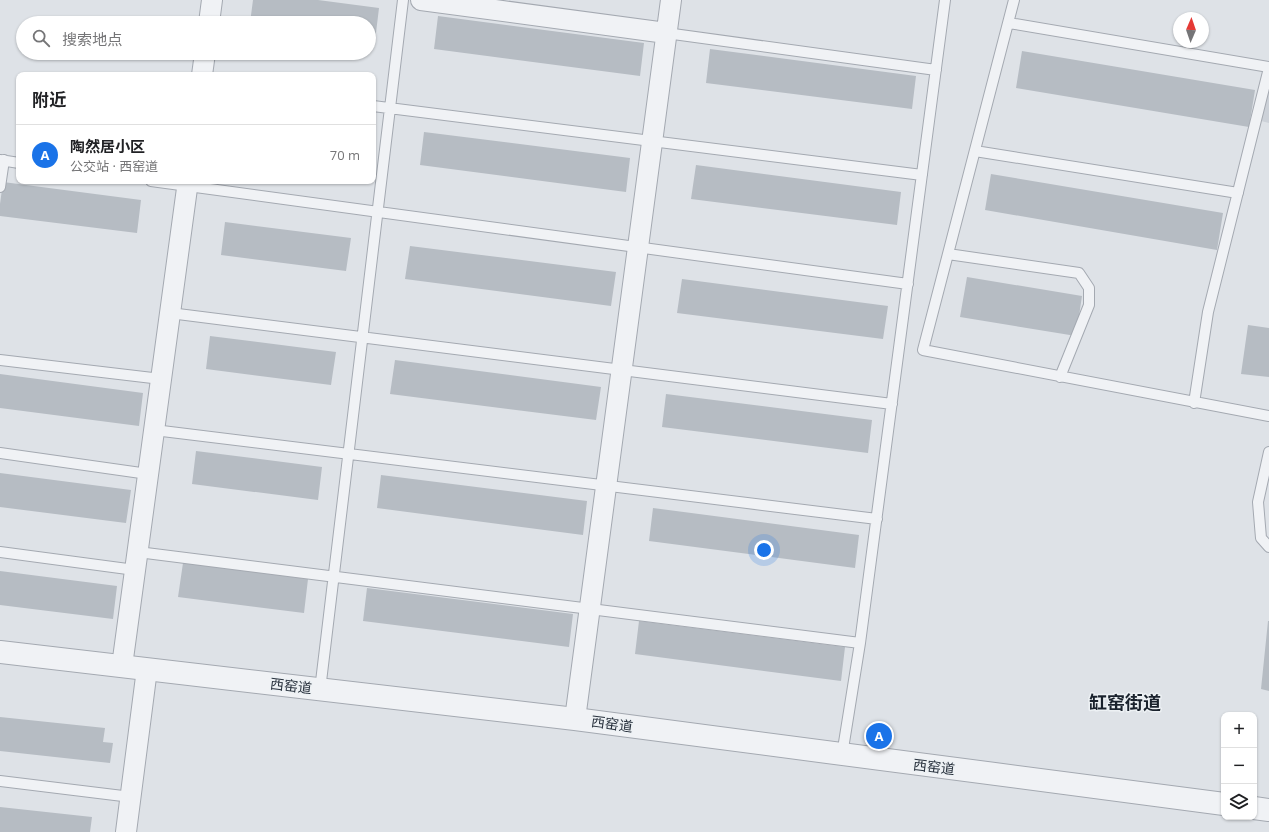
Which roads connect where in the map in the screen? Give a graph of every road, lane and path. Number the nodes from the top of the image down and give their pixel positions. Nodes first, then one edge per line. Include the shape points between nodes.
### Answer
1 (212, 0) edge
2 (403, 0) edge
3 (421, 0) edge
4 (671, 0) edge
5 (945, 0) edge
6 (1014, 0) edge
7 (210, 16) edge
8 (1009, 23) junction
9 (666, 33) junction
10 (204, 60) edge
11 (1269, 68) edge
12 (936, 70) junction
13 (202, 72) edge
14 (376, 106) edge
15 (390, 108) junction
16 (652, 141) junction
17 (975, 151) junction
18 (2, 160) edge
19 (16, 162) edge
20 (922, 175) junction
21 (187, 184) edge
22 (0, 187) edge
23 (1238, 193) junction
24 (378, 212) junction
25 (638, 247) junction
26 (948, 254) junction
27 (908, 284) junction
28 (170, 313) junction
29 (363, 337) junction
30 (0, 360) edge
31 (622, 370) junction
32 (1060, 377) junction
33 (161, 379) junction
34 (1194, 403) junction
35 (892, 404) junction
36 (1269, 416) edge
37 (154, 430) junction
38 (1269, 452) edge
39 (0, 453) edge
40 (348, 454) junction
41 (148, 474) junction
42 (606, 486) junction
43 (877, 519) junction
44 (1269, 547) edge
45 (0, 552) edge
46 (136, 561) junction
47 (334, 576) junction
48 (590, 609) junction
49 (860, 643) junction
50 (0, 652) edge
51 (122, 666) junction
52 (147, 669) junction
53 (320, 690) junction
54 (575, 720) junction
55 (842, 755) junction
56 (0, 781) edge
57 (131, 797) junction
58 (1221, 804) edge
59 (1257, 808) edge
60 (1269, 810) edge
61 (126, 832) edge

1 - 7 street
2 - 15 lane
3 - 9 street
4 - 9 street
5 - 12 lane
6 - 8 lane
8 - 11 lane
8 - 17 lane
9 - 12 lane
9 - 16 street
10 - 13 street
11 - 23 lane
12 - 20 lane
14 - 15 lane
15 - 16 lane
15 - 24 lane
16 - 20 lane
16 - 25 street
17 - 23 lane
17 - 26 lane
18 - 19 lane
18 - 22 lane
20 - 27 lane
21 - 24 lane
21 - 28 street
23 - 34 lane via 1208,312
24 - 25 lane
24 - 29 lane
25 - 27 lane
25 - 31 street
26 - 32 lane via 923,350
26 - 32 lane via 1079,273 1090,288 1089,305
27 - 35 lane
28 - 29 lane
28 - 33 street
29 - 31 lane
29 - 40 lane
30 - 33 lane
31 - 35 lane
31 - 42 street
32 - 34 lane
33 - 37 street
34 - 36 lane
35 - 43 lane
37 - 40 lane
37 - 41 street
38 - 44 lane via 1258,502 1261,538
39 - 41 lane
40 - 42 lane
40 - 47 lane
41 - 46 street
42 - 43 lane
42 - 48 street
43 - 49 lane
45 - 46 lane
46 - 47 lane
46 - 51 street
47 - 48 lane
47 - 53 lane
48 - 49 lane
48 - 54 street
49 - 55 lane
50 - 51 street, 西窑道
51 - 52 street, 西窑道
52 - 53 street, 西窑道
52 - 57 street
53 - 54 street, 西窑道
54 - 55 street, 西窑道
55 - 58 street, 西窑道
56 - 57 lane
57 - 61 street
59 - 60 street

